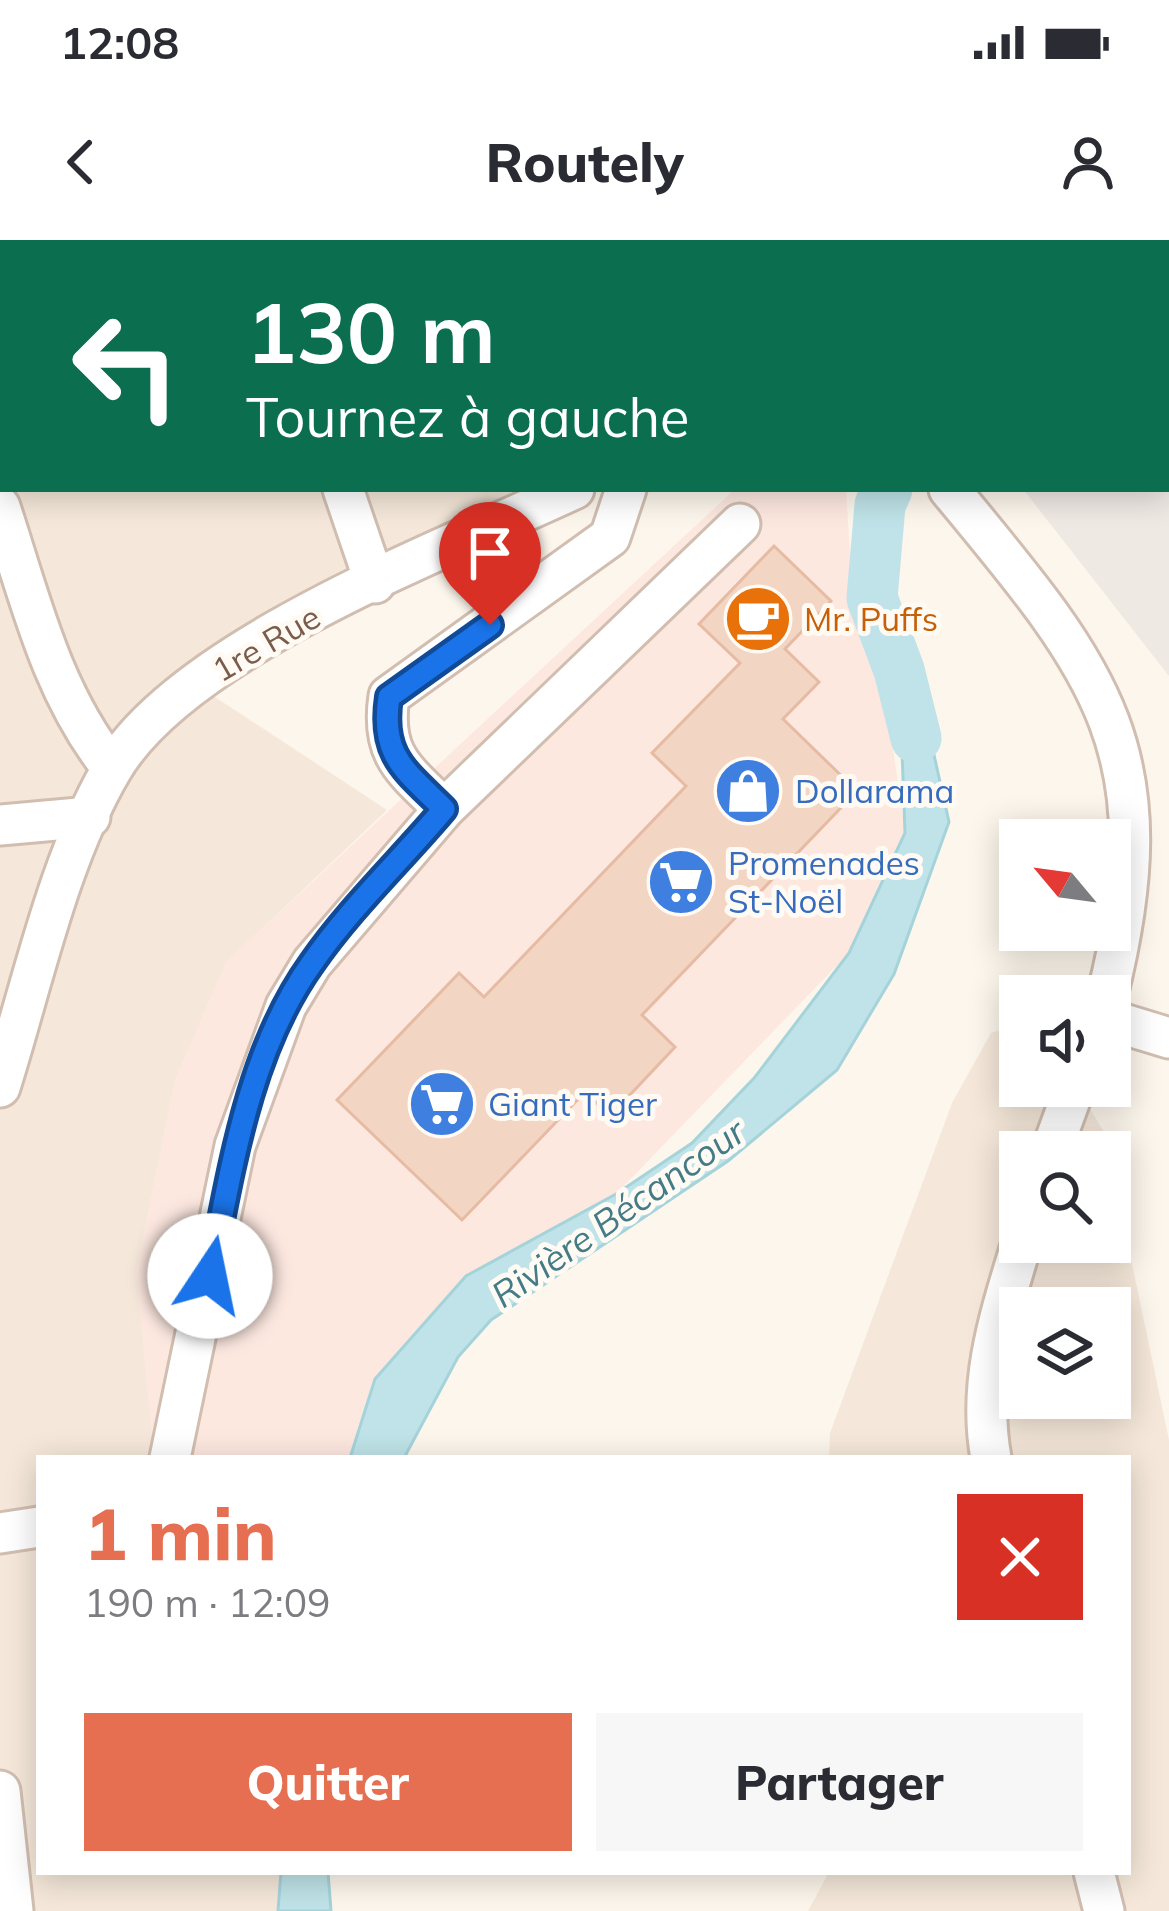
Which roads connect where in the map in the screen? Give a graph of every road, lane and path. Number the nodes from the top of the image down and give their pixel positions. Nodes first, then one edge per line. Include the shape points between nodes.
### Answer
1 (344, 492) edge
2 (568, 492) edge
3 (625, 492) edge
4 (952, 492) edge
5 (0, 507) edge
6 (740, 524) dead end
7 (375, 583) junction
8 (112, 768) junction
9 (444, 809) junction
10 (90, 817) junction
11 (0, 825) edge
12 (1112, 975) edge
13 (1131, 1026) edge
14 (1169, 1038) edge
15 (0, 1087) edge
16 (1016, 1263) edge
17 (171, 1455) edge
18 (990, 1455) edge
19 (36, 1527) edge
20 (0, 1532) edge
21 (0, 1791) edge
22 (1095, 1875) edge
23 (8, 1892) edge
24 (1104, 1911) edge

1 - 7 street
2 - 7 street, 1re Rue
3 - 9 street via 610,538 389,697 385,727 394,759
4 - 12 street via 1055,616 1118,730 1133,791 1135,882
5 - 8 street via 61,692
6 - 9 street
7 - 8 street, 1re Rue via 211,674 139,734
8 - 10 street, 1re Rue
9 - 17 street via 312,962 286,1006 236,1146
10 - 11 street
10 - 15 street, 1re Rue
13 - 14 street
16 - 18 street via 986,1372
19 - 20 street
21 - 23 street
22 - 24 street

